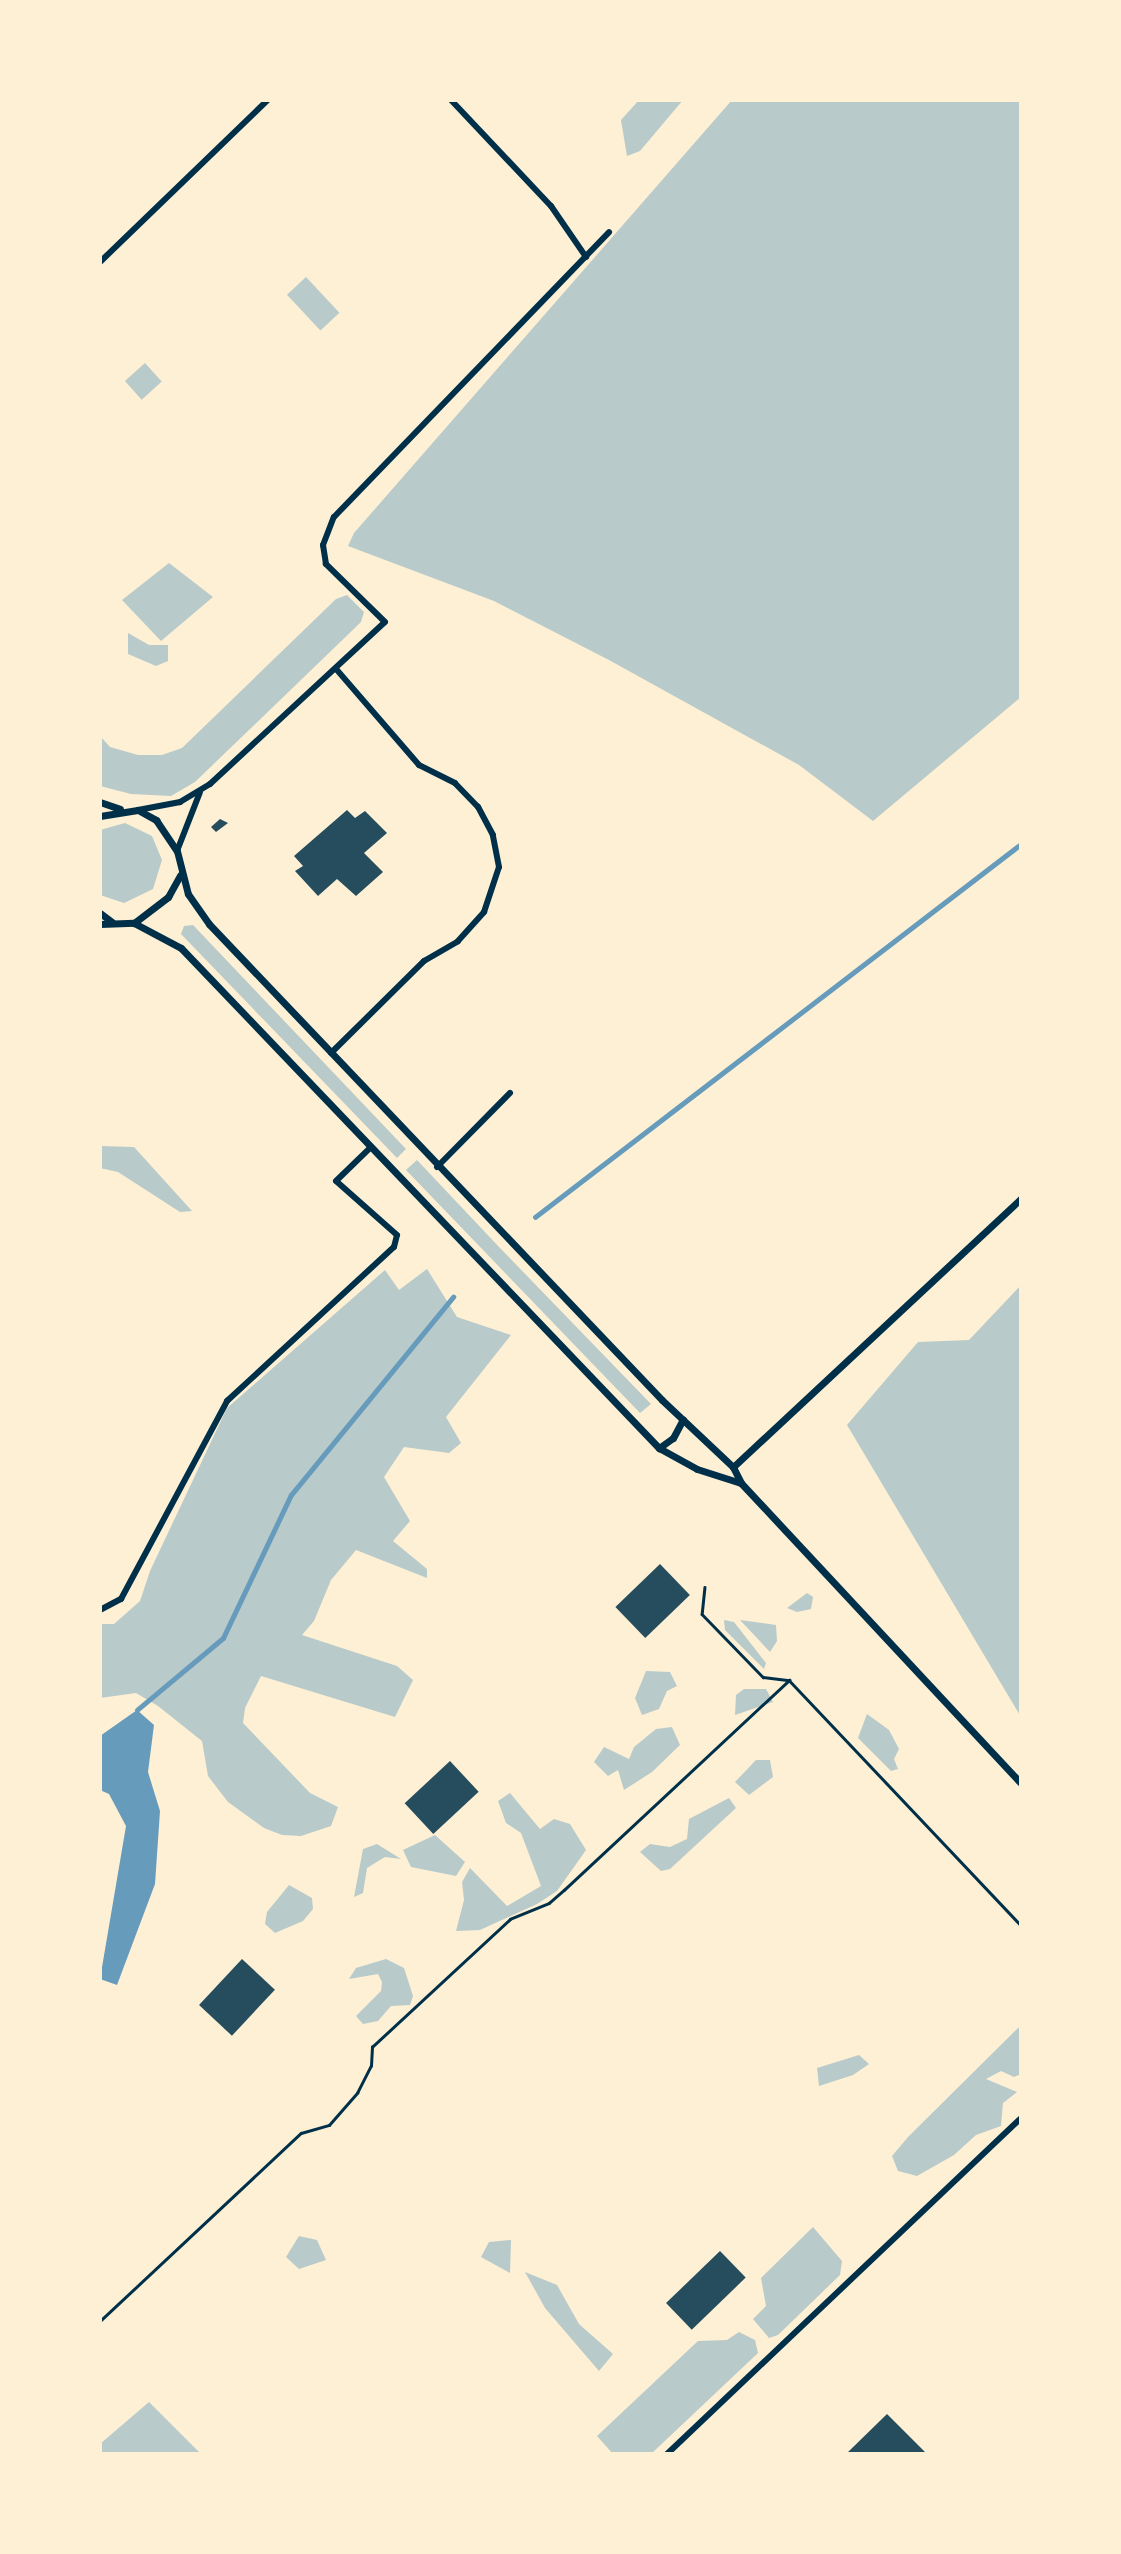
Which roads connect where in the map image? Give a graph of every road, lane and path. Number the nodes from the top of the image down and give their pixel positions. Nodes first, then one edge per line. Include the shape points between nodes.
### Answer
1 (268, 100) edge
2 (450, 100) edge
3 (609, 232) dead end
4 (586, 257) junction
5 (100, 262) edge
6 (335, 669) junction
7 (200, 792) junction
8 (100, 802) edge
9 (121, 810) junction
10 (138, 810) junction
11 (100, 816) edge
12 (177, 851) junction
13 (180, 875) junction
14 (100, 913) edge
15 (112, 922) junction
16 (134, 923) junction
17 (100, 924) edge
18 (331, 1053) junction
19 (510, 1093) dead end
20 (371, 1147) junction
21 (437, 1167) junction
22 (1021, 1198) edge
23 (683, 1419) junction
24 (659, 1448) junction
25 (733, 1467) junction
26 (741, 1483) junction
27 (705, 1587) dead end
28 (100, 1610) edge
29 (789, 1680) junction
30 (1021, 1783) edge
31 (1021, 1924) edge
32 (1021, 2118) edge
33 (100, 2321) edge
34 (667, 2454) edge

1 - 5 street
2 - 4 street via 551,206
3 - 4 street
4 - 6 street via 334,517 323,545 326,564 385,622
6 - 7 street
6 - 18 street via 419,765 455,783 478,807 493,835 499,867 484,912 458,941 424,961
7 - 10 street via 156,809
7 - 12 street
8 - 9 street
9 - 10 street
9 - 11 street
10 - 12 street via 156,820
12 - 13 street
13 - 16 street via 168,897
13 - 18 street via 209,925
14 - 15 street
15 - 16 street
15 - 17 street
16 - 20 street via 181,948
18 - 21 street
19 - 21 street
20 - 24 street
20 - 28 street via 336,1181 397,1235 394,1247 227,1401 121,1599
21 - 23 street
22 - 25 street
23 - 24 street via 673,1438
23 - 25 street
24 - 26 street via 697,1469
25 - 26 street
26 - 30 street
27 - 29 lane via 702,1614 763,1678
29 - 31 lane
29 - 33 lane via 549,1903 510,1919 372,2047 371,2066 357,2093 329,2125 302,2133
32 - 34 street

